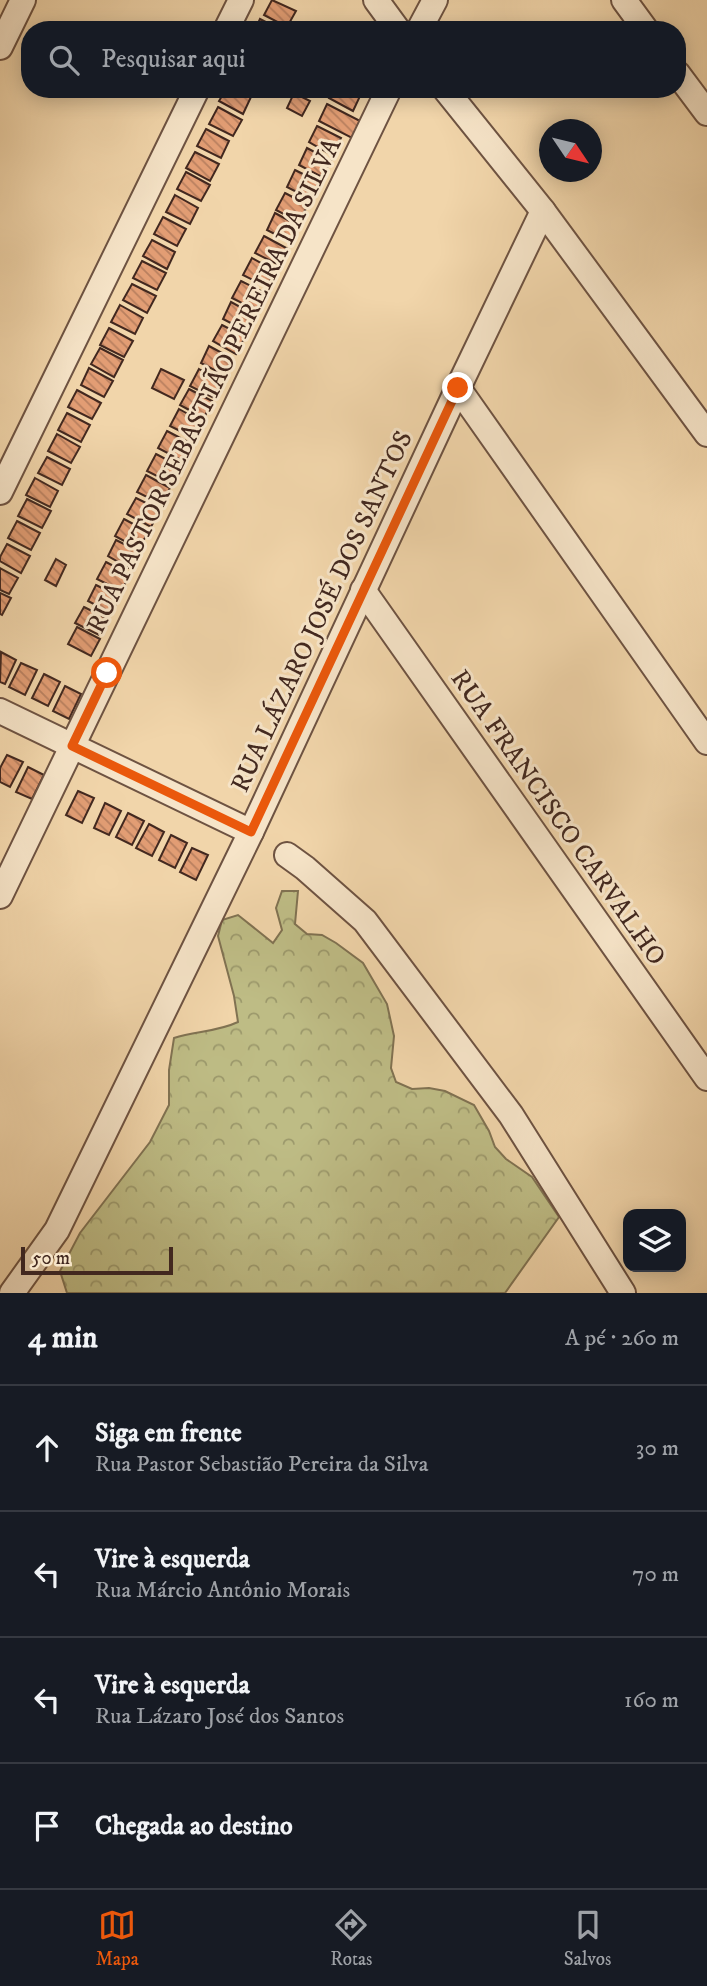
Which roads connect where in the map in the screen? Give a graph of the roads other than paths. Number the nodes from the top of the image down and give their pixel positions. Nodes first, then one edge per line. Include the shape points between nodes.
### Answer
1 (23, 0) edge
2 (241, 0) edge
3 (376, 0) edge
4 (435, 0) edge
5 (624, 0) edge
6 (230, 21) edge
7 (391, 21) edge
8 (424, 21) edge
9 (639, 21) edge
10 (0, 47) edge
11 (686, 84) edge
12 (193, 98) edge
13 (385, 98) edge
14 (452, 98) edge
15 (707, 113) edge
16 (543, 211) junction
17 (458, 388) junction
18 (707, 434) edge
19 (0, 492) edge
20 (363, 590) junction
21 (0, 711) edge
22 (707, 743) edge
23 (72, 746) junction
24 (251, 832) junction
25 (288, 855) dead end
26 (0, 896) edge
27 (707, 1079) edge
28 (12, 1293) edge
29 (623, 1293) edge

1 - 10 street
2 - 6 street
3 - 7 street
4 - 8 street
5 - 9 street
11 - 15 street
12 - 19 street
13 - 23 street, RUA PASTOR SEBASTIÃO PEREIRA DA SILVA
14 - 16 street
16 - 17 street, RUA LÁZARO JOSÉ DOS SANTOS
16 - 18 street
17 - 20 street, RUA LÁZARO JOSÉ DOS SANTOS
17 - 22 street
20 - 24 street, RUA LÁZARO JOSÉ DOS SANTOS
20 - 27 street, RUA FRANCISCO CARVALHO
21 - 23 street
23 - 24 street
23 - 26 street, RUA PASTOR SEBASTIÃO PEREIRA DA SILVA
24 - 28 street, RUA LÁZARO JOSÉ DOS SANTOS via 57,1230
25 - 29 street via 365,921 511,1115

